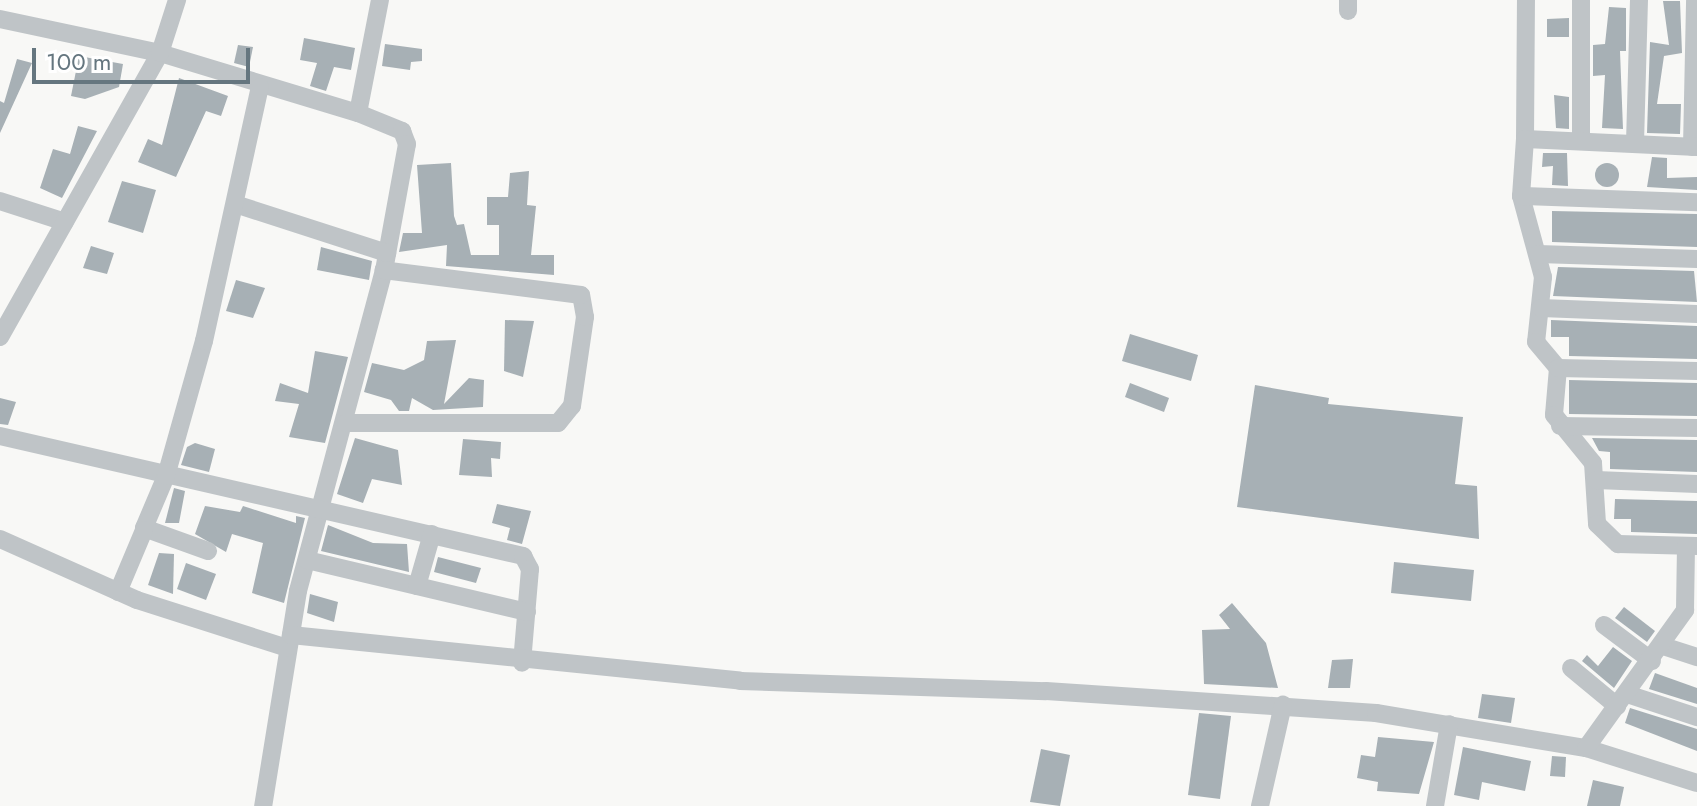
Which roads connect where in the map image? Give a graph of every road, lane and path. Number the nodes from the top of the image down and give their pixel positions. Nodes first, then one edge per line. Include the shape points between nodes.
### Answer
1 (177, 0) edge
2 (380, 0) edge
3 (1526, 0) edge
4 (1581, 0) edge
5 (1639, 0) edge
6 (1695, 0) edge
7 (0, 19) edge
8 (160, 53) junction
9 (260, 87) junction
10 (358, 113) junction
11 (1525, 139) junction
12 (1581, 141) junction
13 (1635, 143) junction
14 (1695, 147) edge
15 (1521, 196) junction
16 (0, 201) edge
17 (1697, 202) edge
18 (235, 204) junction
19 (65, 222) junction
20 (1538, 254) junction
21 (1697, 259) edge
22 (386, 261) junction
23 (1541, 308) junction
24 (1697, 314) edge
25 (0, 337) edge
26 (1558, 368) junction
27 (1697, 371) edge
28 (346, 423) junction
29 (1560, 426) junction
30 (1697, 428) edge
31 (0, 436) edge
32 (166, 476) junction
33 (1596, 480) junction
34 (1697, 484) edge
35 (323, 507) junction
36 (144, 530) junction
37 (432, 534) junction
38 (0, 539) edge
39 (1692, 546) edge
40 (208, 551) dead end
41 (307, 560) junction
42 (417, 586) junction
43 (118, 592) junction
44 (1692, 605) edge
45 (527, 612) junction
46 (1604, 625) dead end
47 (289, 642) junction
48 (1657, 654) junction
49 (1697, 657) edge
50 (522, 663) junction
51 (1571, 668) dead end
52 (1622, 700) junction
53 (1283, 705) junction
54 (1697, 717) edge
55 (1449, 724) junction
56 (1586, 748) junction
57 (1697, 783) edge
58 (263, 806) edge
59 (1260, 806) edge
60 (1435, 806) edge

1 - 8 street
2 - 10 street
3 - 11 street
4 - 12 street
5 - 13 street
6 - 14 street
7 - 8 street
8 - 9 street
8 - 19 street
9 - 10 street
9 - 18 street
10 - 22 street via 402,131 407,144
11 - 12 street
11 - 15 street
12 - 13 street
13 - 14 street
15 - 17 street
15 - 20 street
16 - 19 street
18 - 22 street
18 - 32 street
19 - 25 street
20 - 21 street
20 - 23 street
22 - 28 street
22 - 28 street via 581,295 585,317 572,406 558,423
23 - 24 street
23 - 26 street via 1536,342
26 - 27 street
26 - 29 street via 1552,402
28 - 35 street
29 - 30 street
29 - 33 street via 1593,463
31 - 32 street
32 - 35 street
32 - 36 street
33 - 34 street
33 - 39 street via 1597,524 1610,542
35 - 37 street
35 - 41 street
36 - 40 street
36 - 43 street
37 - 42 street
37 - 45 street via 527,558
38 - 43 street
39 - 44 street
41 - 42 street
41 - 47 street
42 - 45 street
43 - 47 street
44 - 48 street
45 - 50 street
46 - 48 street
47 - 50 street
47 - 58 street
48 - 49 street
48 - 52 street
50 - 53 street via 740,681
51 - 52 street
52 - 54 street
52 - 56 street
53 - 55 street
53 - 59 street
55 - 56 street
55 - 60 street
56 - 57 street

